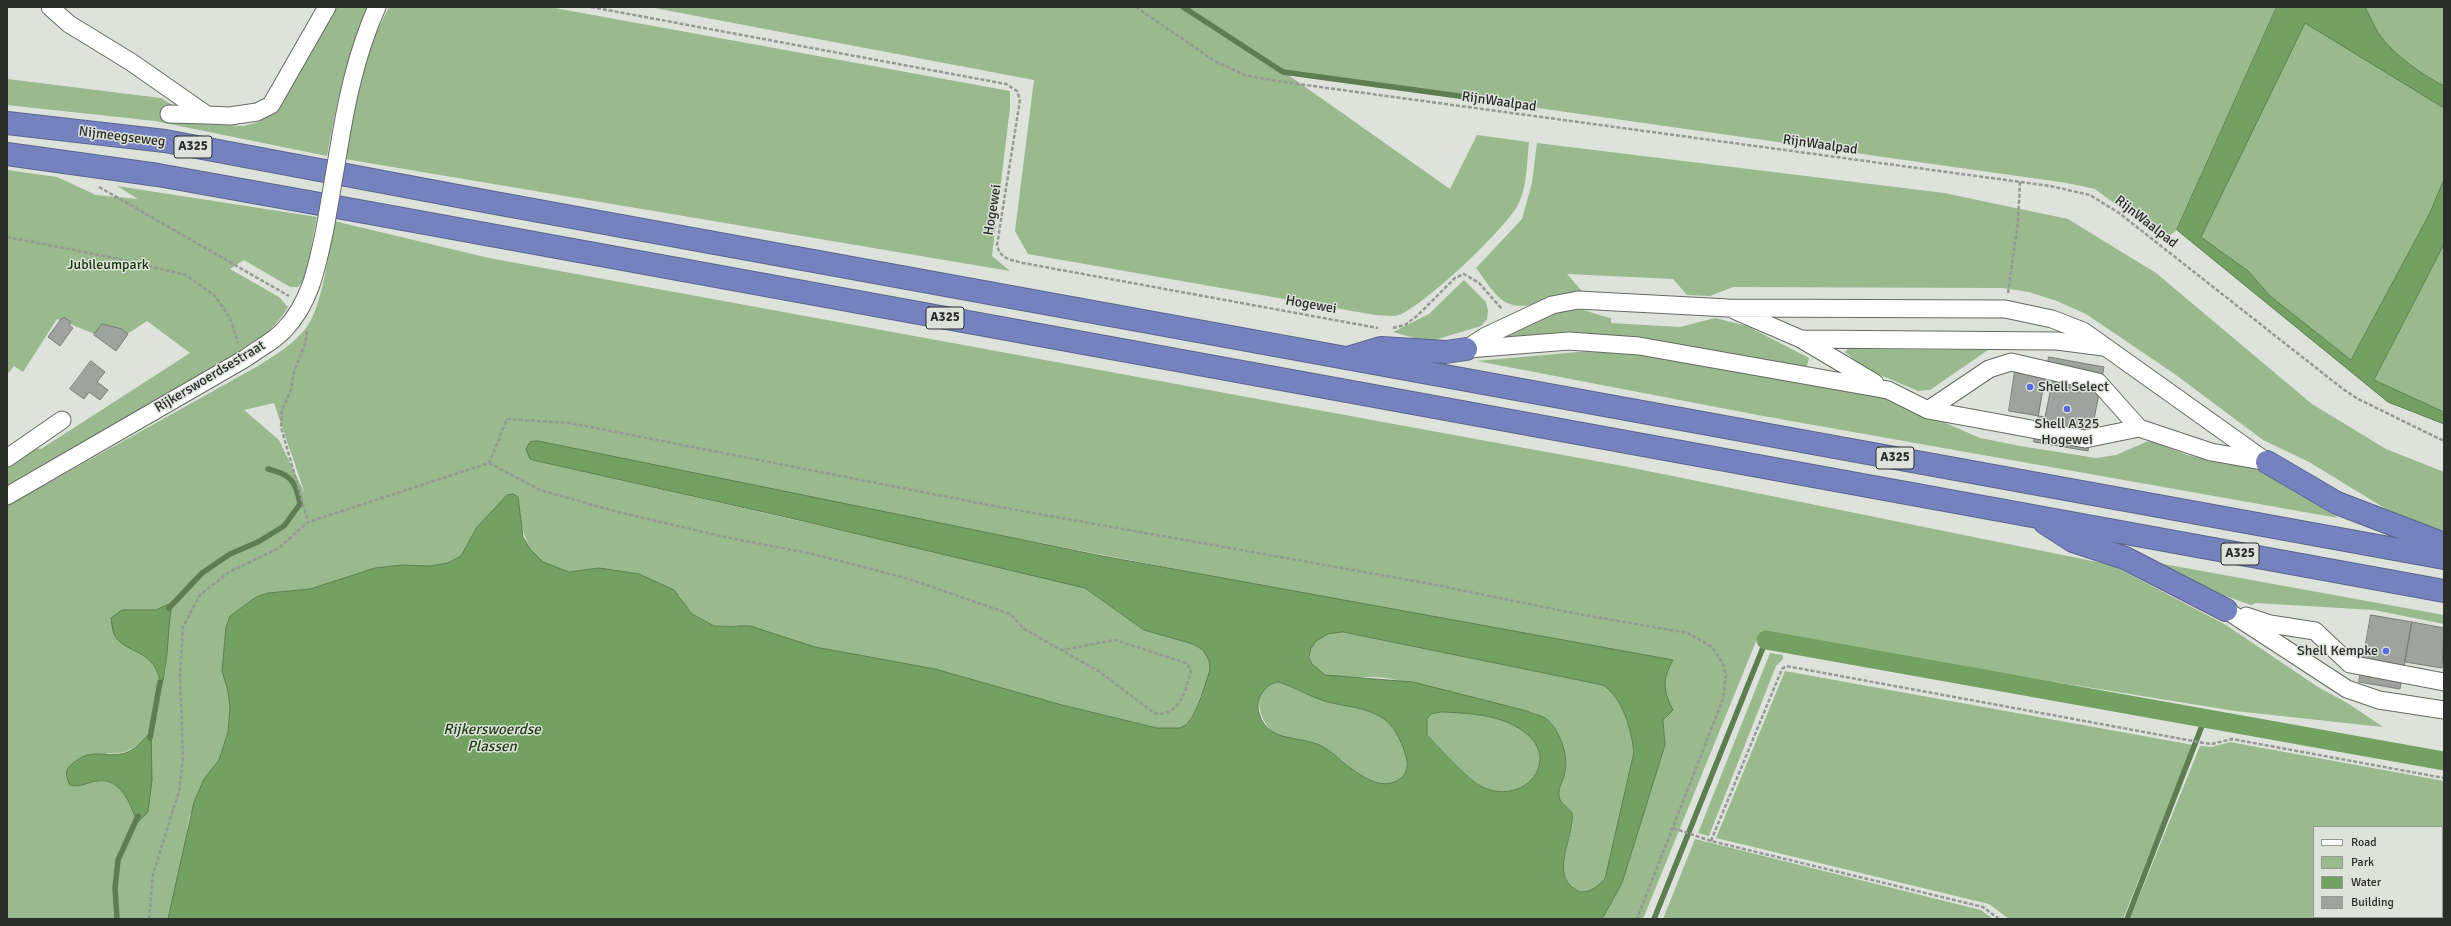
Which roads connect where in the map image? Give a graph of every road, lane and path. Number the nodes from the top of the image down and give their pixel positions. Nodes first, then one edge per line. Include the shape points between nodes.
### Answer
1 (50, 7) edge
2 (327, 7) edge
3 (377, 7) edge
4 (591, 7) edge
5 (1136, 7) edge
6 (200, 111) junction
7 (169, 114) dead end
8 (7, 123) edge
9 (7, 154) edge
10 (2020, 182) junction
11 (97, 186) dead end
12 (7, 238) edge
13 (303, 304) junction
14 (1728, 308) junction
15 (2005, 309) junction
16 (1514, 322) junction
17 (1382, 328) dead end
18 (1387, 328) dead end
19 (1801, 339) junction
20 (2106, 347) junction
21 (1466, 349) junction
22 (246, 358) junction
23 (1345, 358) junction
24 (1888, 390) junction
25 (1928, 410) junction
26 (62, 420) dead end
27 (2139, 428) junction
28 (2444, 441) edge
29 (7, 458) edge
30 (2266, 462) junction
31 (489, 463) junction
32 (7, 496) edge
33 (2036, 517) junction
34 (308, 522) junction
35 (2444, 544) edge
36 (2444, 558) edge
37 (2444, 591) edge
38 (2226, 610) junction
39 (1062, 650) junction
40 (2444, 682) edge
41 (2444, 710) edge
42 (2444, 778) edge
43 (1673, 828) junction
44 (1711, 841) junction
45 (149, 919) edge
46 (1637, 919) edge
47 (1999, 919) edge

1 - 6 street via 68,24 131,62
2 - 6 street via 271,105 257,112 230,116
3 - 13 street, Rijkerswoerdsestraat, bridge via 348,91 325,229 312,285
4 - 17 path, Hogewei via 1006,84 1017,91 1020,100 997,245 1003,257 1023,263
5 - 10 path, RijnWaalpad via 1216,62 1245,75
6 - 7 street
8 - 23 highway, Nijmeegseweg / A325 via 165,141
9 - 33 highway, A325 via 158,175
10 - 15 path via 2018,222
10 - 28 path, RijnWaalpad via 2074,190 2106,204 2343,389 2365,403
11 - 13 path
12 - 22 path via 115,258 186,275 215,296 230,318
13 - 22 street, Rijkerswoerdsestraat via 283,331
13 - 34 path via 308,323 305,344 282,410 281,427
14 - 15 street
14 - 16 street via 1578,300 1552,305
14 - 19 street
15 - 20 street via 2052,319 2082,330
16 - 18 path via 1479,284 1464,274 1455,278 1410,322
16 - 21 street
19 - 20 street via 2057,341
19 - 24 street
20 - 30 street
21 - 23 highway via 1446,352 1381,348
21 - 24 street via 1569,341 1639,346
22 - 32 street, Rijkerswoerdsestraat
23 - 36 highway, A325
24 - 25 street
25 - 27 street via 2085,439
25 - 27 street via 1989,369 2011,362 2098,382
26 - 29 street
27 - 30 street via 2211,452
30 - 35 highway via 2337,504
31 - 34 path
31 - 39 path via 540,490 618,512 725,538 813,554 909,579 1010,614 1024,629
31 - 43 path via 507,419 570,423 994,506 1426,583 1688,633 1712,647 1722,662 1726,687
33 - 37 highway, A325
33 - 38 highway via 2073,540 2125,558
34 - 45 path via 279,548 229,572 200,595 183,627 180,676 183,758 179,791 153,874
38 - 40 street via 2270,624 2315,631 2350,664
38 - 41 street via 2347,689 2379,700
39 - 39 path via 1115,640 1186,663 1191,670 1183,697 1173,711 1163,715 1143,706 1100,672
42 - 44 path via 2232,739 2212,744 2189,741 1786,666 1782,669
43 - 44 path
43 - 46 path
44 - 47 path via 1983,907

